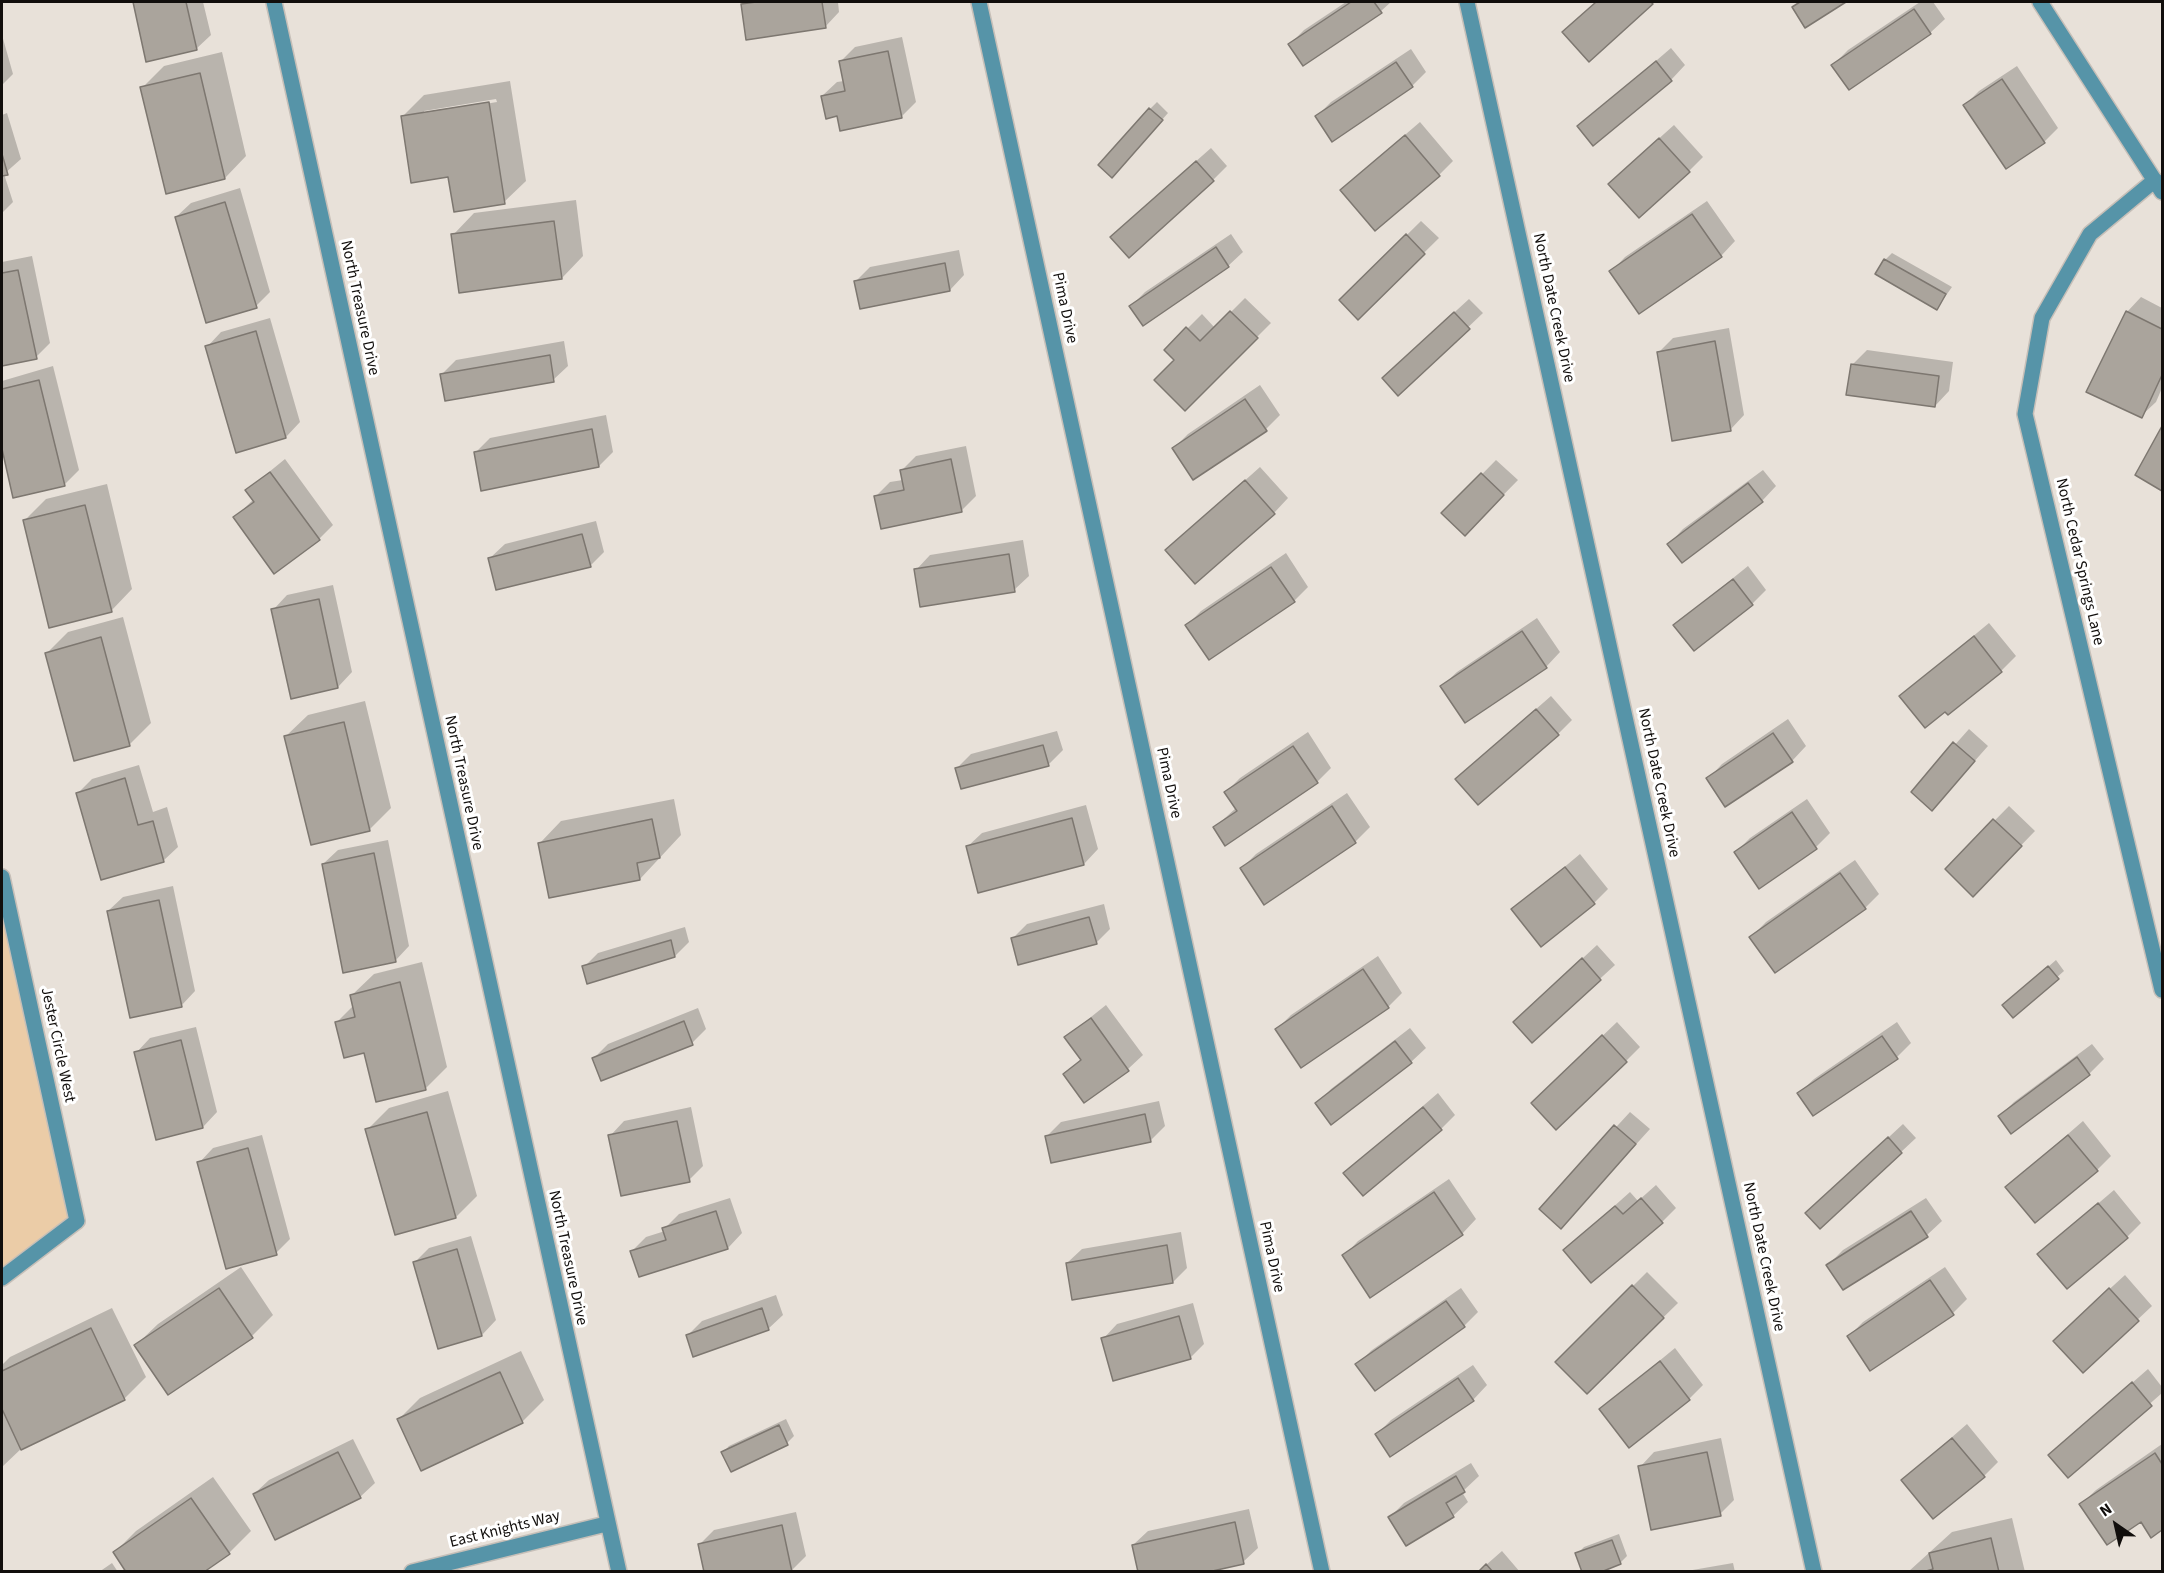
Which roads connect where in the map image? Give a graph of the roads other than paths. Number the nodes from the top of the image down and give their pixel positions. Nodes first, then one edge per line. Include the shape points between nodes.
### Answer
1 (274, 2) edge
2 (979, 2) edge
3 (1467, 2) edge
4 (2040, 2) edge
5 (2159, 186) edge
6 (2, 878) edge
7 (2163, 990) edge
8 (2, 1278) edge
9 (606, 1524) junction
10 (412, 1572) edge
11 (619, 1572) edge
12 (1322, 1572) edge
13 (1814, 1572) edge

1 - 9 street, North Treasure Drive
2 - 12 street, Pima Drive
3 - 13 street, North Date Creek Drive
4 - 5 street
5 - 7 street, North Cedar Springs Lane via 2090,234 2042,318 2025,414
6 - 8 street, Jester Circle West via 77,1221
9 - 10 street, East Knights Way
9 - 11 street, North Treasure Drive

